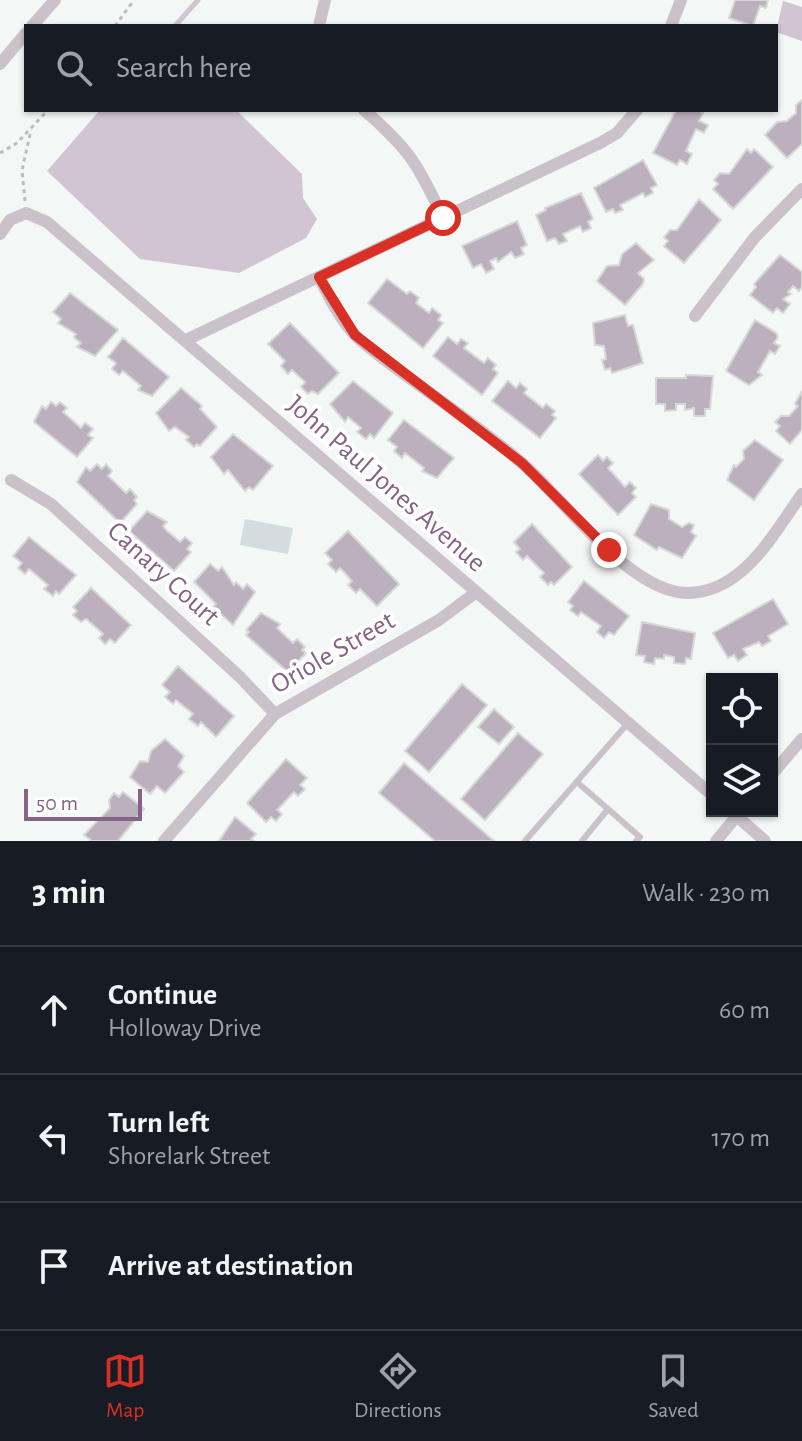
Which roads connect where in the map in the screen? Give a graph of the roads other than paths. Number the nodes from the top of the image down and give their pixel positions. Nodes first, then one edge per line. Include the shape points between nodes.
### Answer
1 (55, 0) edge
2 (325, 0) edge
3 (681, 0) edge
4 (34, 24) edge
5 (319, 24) edge
6 (672, 24) edge
7 (24, 35) edge
8 (0, 64) edge
9 (366, 112) edge
10 (635, 112) edge
11 (802, 189) edge
12 (443, 218) junction
13 (0, 234) edge
14 (319, 277) junction
15 (695, 316) dead end
16 (186, 340) junction
17 (11, 480) dead end
18 (802, 494) edge
19 (475, 593) junction
20 (275, 714) junction
21 (628, 723) junction
22 (802, 739) edge
23 (778, 767) edge
24 (577, 782) junction
25 (706, 790) edge
26 (608, 809) junction
27 (733, 817) edge
28 (740, 817) edge
29 (638, 839) edge
30 (164, 841) edge
31 (525, 841) edge
32 (582, 841) edge
33 (716, 841) edge
34 (765, 841) edge

1 - 4 street
2 - 5 street
3 - 6 street
7 - 8 street
9 - 12 street via 416,161
10 - 12 street via 617,133
11 - 15 street via 755,237
12 - 14 street
13 - 16 street, John Paul Jones Avenue via 10,220 26,213 47,222
14 - 16 street
14 - 18 street via 355,335 522,463 609,550 665,588 686,593 728,581 747,567
16 - 19 street, John Paul Jones Avenue
17 - 20 street, Canary Court via 51,504
19 - 20 street, Oriole Street via 439,620
19 - 21 street, John Paul Jones Avenue
20 - 30 street, Oriole Street
21 - 24 lane
21 - 25 street, John Paul Jones Avenue
22 - 23 street
24 - 26 lane
24 - 31 lane
26 - 29 lane
26 - 32 lane
27 - 33 street
28 - 34 street

